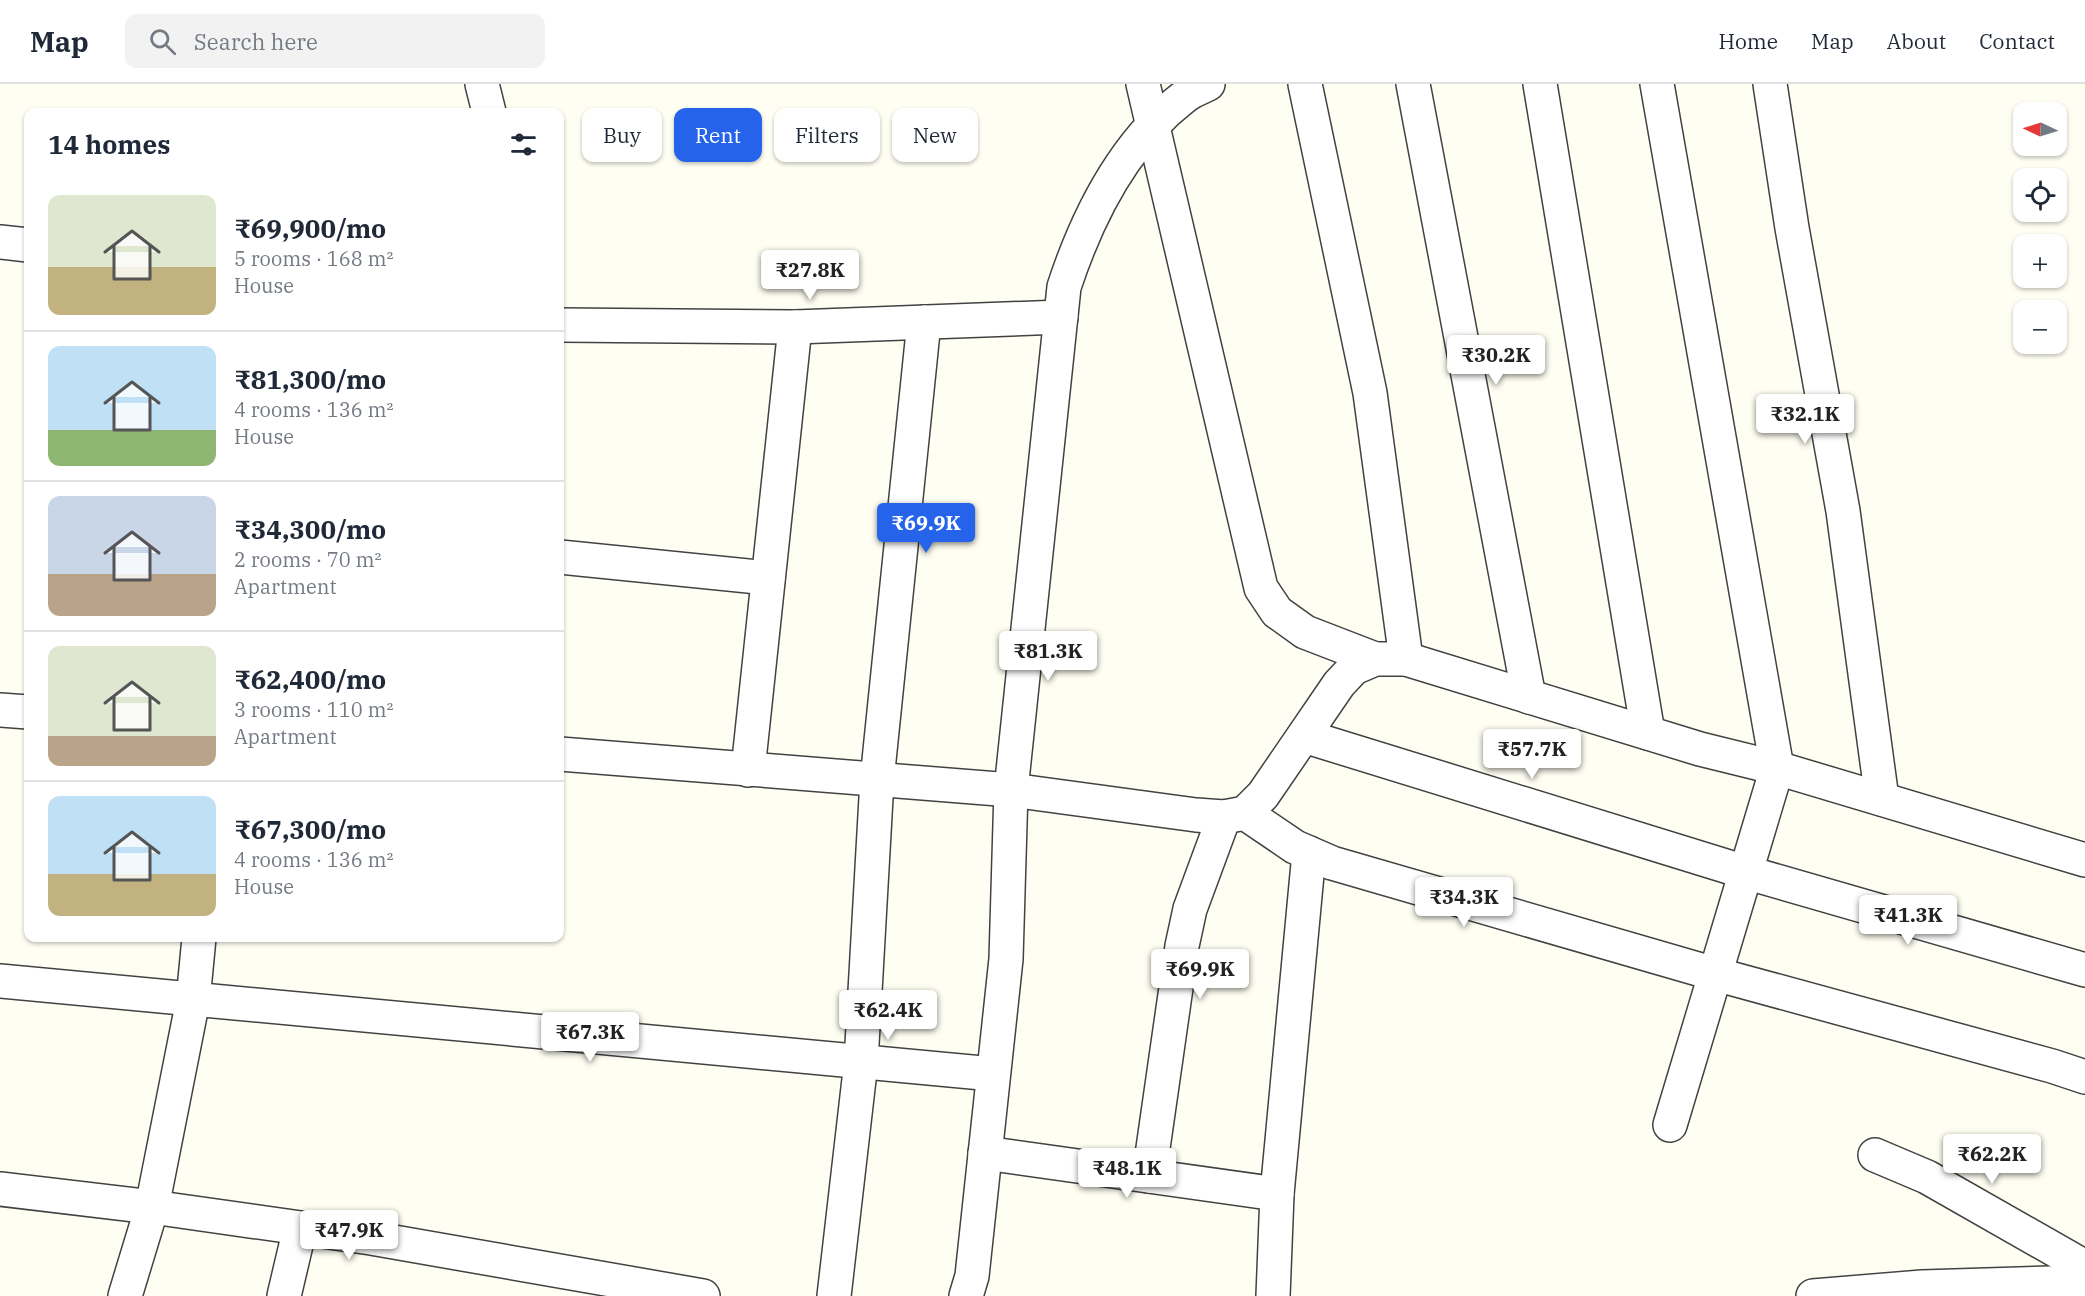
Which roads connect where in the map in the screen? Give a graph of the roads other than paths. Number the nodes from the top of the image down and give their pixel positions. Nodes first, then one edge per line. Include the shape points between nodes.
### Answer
1 (482, 84) edge
2 (1143, 84) edge
3 (1208, 84) edge
4 (1305, 84) edge
5 (1413, 84) edge
6 (1540, 84) edge
7 (1657, 84) edge
8 (1770, 84) edge
9 (488, 108) edge
10 (1151, 125) junction
11 (0, 242) edge
12 (24, 245) edge
13 (1061, 316) junction
14 (924, 322) junction
15 (564, 325) edge
16 (795, 327) junction
17 (564, 557) edge
18 (768, 578) junction
19 (1390, 659) junction
20 (1529, 697) junction
21 (0, 710) edge
22 (24, 712) edge
23 (1648, 734) junction
24 (1304, 736) junction
25 (564, 754) edge
26 (1777, 768) junction
27 (748, 770) junction
28 (877, 780) junction
29 (1011, 790) junction
30 (1882, 799) junction
31 (1234, 815) junction
32 (1309, 853) junction
33 (2085, 860) edge
34 (1745, 872) junction
35 (199, 942) edge
36 (2085, 970) edge
37 (1715, 974) junction
38 (0, 981) edge
39 (193, 1000) junction
40 (861, 1062) junction
41 (993, 1074) junction
42 (2085, 1077) edge
43 (1670, 1125) dead end
44 (985, 1153) junction
45 (1875, 1155) dead end
46 (1149, 1176) junction
47 (0, 1189) edge
48 (1276, 1194) junction
49 (152, 1207) junction
50 (300, 1228) junction
51 (2085, 1267) edge
52 (2085, 1282) edge
53 (588, 1286) edge
54 (2000, 1290) edge
55 (125, 1296) edge
56 (284, 1296) edge
57 (703, 1296) edge
58 (834, 1296) edge
59 (966, 1296) edge
60 (1273, 1296) edge
61 (1813, 1296) edge

1 - 9 street
2 - 10 street
3 - 10 street via 1186,95
4 - 19 street via 1370,393
5 - 20 street
6 - 23 street
7 - 26 street
8 - 30 street via 1843,510
10 - 13 street via 1116,174 1078,244 1064,287
10 - 19 street via 1261,588 1277,612 1305,632
11 - 12 street
13 - 14 street
13 - 29 street
14 - 16 street
14 - 28 street
15 - 16 street
16 - 18 street
17 - 18 street
18 - 27 street
19 - 20 street
19 - 24 street via 1354,668
20 - 23 street
21 - 22 street
23 - 26 street
24 - 31 street via 1263,795
24 - 34 street
25 - 27 street
26 - 30 street
26 - 34 street
27 - 28 street
28 - 29 street
28 - 40 street
29 - 31 street via 1196,815
29 - 41 street via 1006,959
30 - 33 street
31 - 32 street
31 - 46 street via 1190,909
32 - 37 street via 1332,863
32 - 48 street
34 - 36 street
34 - 37 street
35 - 39 street
37 - 42 street
37 - 43 street
38 - 39 street
39 - 40 street
39 - 49 street
40 - 41 street
40 - 58 street
41 - 44 street
44 - 46 street
44 - 59 street via 972,1276
45 - 51 street via 1927,1177
46 - 48 street
47 - 49 street
48 - 60 street
49 - 50 street
49 - 55 street
50 - 53 street via 371,1238
50 - 56 street
52 - 54 street
53 - 57 street
54 - 61 street via 1922,1287

